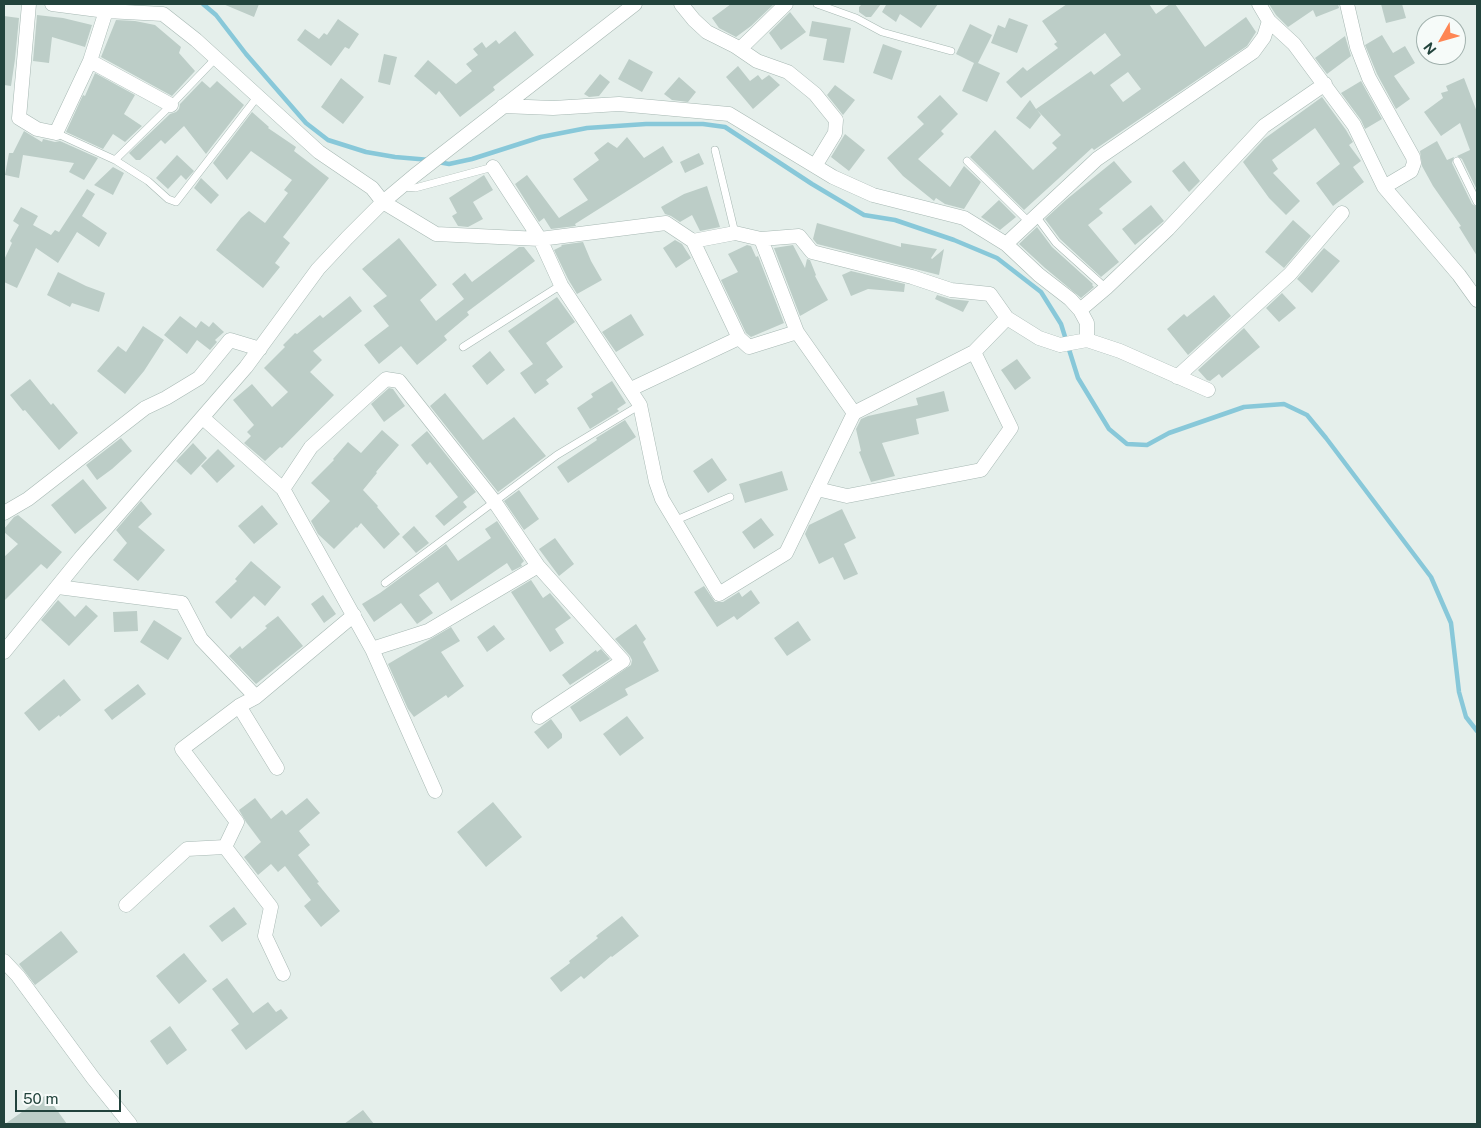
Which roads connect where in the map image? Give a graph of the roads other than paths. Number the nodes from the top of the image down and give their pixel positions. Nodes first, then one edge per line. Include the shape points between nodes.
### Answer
1 (29, 4) edge
2 (52, 4) edge
3 (635, 4) edge
4 (681, 4) edge
5 (786, 4) edge
6 (817, 4) edge
7 (1259, 4) edge
8 (1347, 4) edge
9 (106, 10) junction
10 (1270, 21) junction
11 (740, 49) junction
12 (951, 51) dead end
13 (216, 58) junction
14 (90, 61) junction
15 (1325, 84) junction
16 (258, 96) junction
17 (172, 105) junction
18 (502, 106) junction
19 (56, 133) junction
20 (715, 150) dead end
21 (115, 160) junction
22 (967, 161) dead end
23 (1456, 161) dead end
24 (815, 166) junction
25 (493, 167) joint
26 (400, 187) junction
27 (1384, 187) junction
28 (383, 202) junction
29 (1477, 202) edge
30 (1342, 213) dead end
31 (1032, 219) junction
32 (735, 233) junction
33 (540, 239) junction
34 (761, 239) junction
35 (693, 241) junction
36 (1006, 244) junction
37 (561, 285) junction
38 (1106, 288) junction
39 (1477, 300) edge
40 (1080, 310) junction
41 (1007, 318) junction
42 (797, 332) junction
43 (739, 338) junction
44 (1082, 341) junction
45 (463, 347) dead end
46 (260, 349) junction
47 (974, 352) junction
48 (1177, 377) junction
49 (631, 389) junction
50 (1208, 390) dead end
51 (640, 405) junction
52 (854, 413) junction
53 (203, 418) junction
54 (283, 489) junction
55 (818, 489) junction
56 (730, 496) dead end
57 (494, 501) junction
58 (4, 513) edge
59 (674, 521) junction
60 (538, 566) junction
61 (385, 584) dead end
62 (58, 587) junction
63 (354, 615) junction
64 (372, 649) junction
65 (4, 652) edge
66 (256, 697) junction
67 (239, 706) junction
68 (539, 717) dead end
69 (277, 768) dead end
70 (435, 791) dead end
71 (225, 847) junction
72 (126, 905) dead end
73 (4, 961) edge
74 (283, 974) dead end
75 (130, 1124) edge

1 - 19 street via 19,118 37,129
2 - 9 street
3 - 18 street
4 - 11 street via 707,32
5 - 11 street
6 - 12 lane via 856,18 882,32
7 - 10 street
8 - 27 street via 1368,78 1413,157 1411,171
9 - 13 street via 163,14
9 - 14 street
10 - 15 street via 1294,44
10 - 31 street via 1253,52 1097,159
11 - 24 street via 757,61 788,72 815,94 836,120 835,133
13 - 16 street
13 - 17 lane
14 - 17 street
14 - 19 street
15 - 27 street via 1354,125
15 - 38 street via 1264,126 1168,229
16 - 21 lane via 176,202 168,200 148,181
16 - 28 street via 319,152 372,188
17 - 21 lane
18 - 24 street via 553,108 619,104 729,114
18 - 26 street
19 - 21 lane
20 - 32 lane
22 - 31 lane
23 - 29 lane
24 - 36 street via 873,195 964,218
25 - 26 lane via 415,188
25 - 33 street
26 - 28 street
27 - 39 street via 1459,274
28 - 33 street via 436,234
28 - 46 street via 318,269
30 - 48 street via 1290,274
31 - 36 street
31 - 38 lane
32 - 34 street
32 - 35 street
33 - 35 street via 666,223
33 - 37 street
34 - 41 street via 799,236 812,252 912,276 951,290 990,294
34 - 42 street
35 - 43 street
36 - 40 street
37 - 45 lane
37 - 49 street
38 - 40 street
40 - 44 street via 1087,323
41 - 44 street via 1039,338 1060,345
41 - 47 street
42 - 43 street via 750,347
42 - 52 street
43 - 49 street
44 - 48 street via 1120,351
46 - 53 street
46 - 58 street via 230,340 199,378 145,408 28,499
47 - 52 street
47 - 55 street via 1011,428 981,470 847,496
48 - 50 street
49 - 51 street
51 - 57 lane via 557,455
51 - 59 street via 656,482
52 - 55 street
53 - 54 street
53 - 62 street
54 - 57 street via 311,447 386,380 399,382
54 - 63 street
55 - 59 street via 786,553 719,594
56 - 59 lane
57 - 60 street
57 - 61 lane
60 - 64 street via 428,631
60 - 68 street via 623,661
62 - 65 street
62 - 66 street via 182,603 202,639
63 - 64 street
63 - 66 street
64 - 70 street
66 - 67 street
67 - 69 street
67 - 71 street via 182,749 238,822
71 - 72 street via 187,849
71 - 74 street via 271,906 265,936
73 - 75 street

